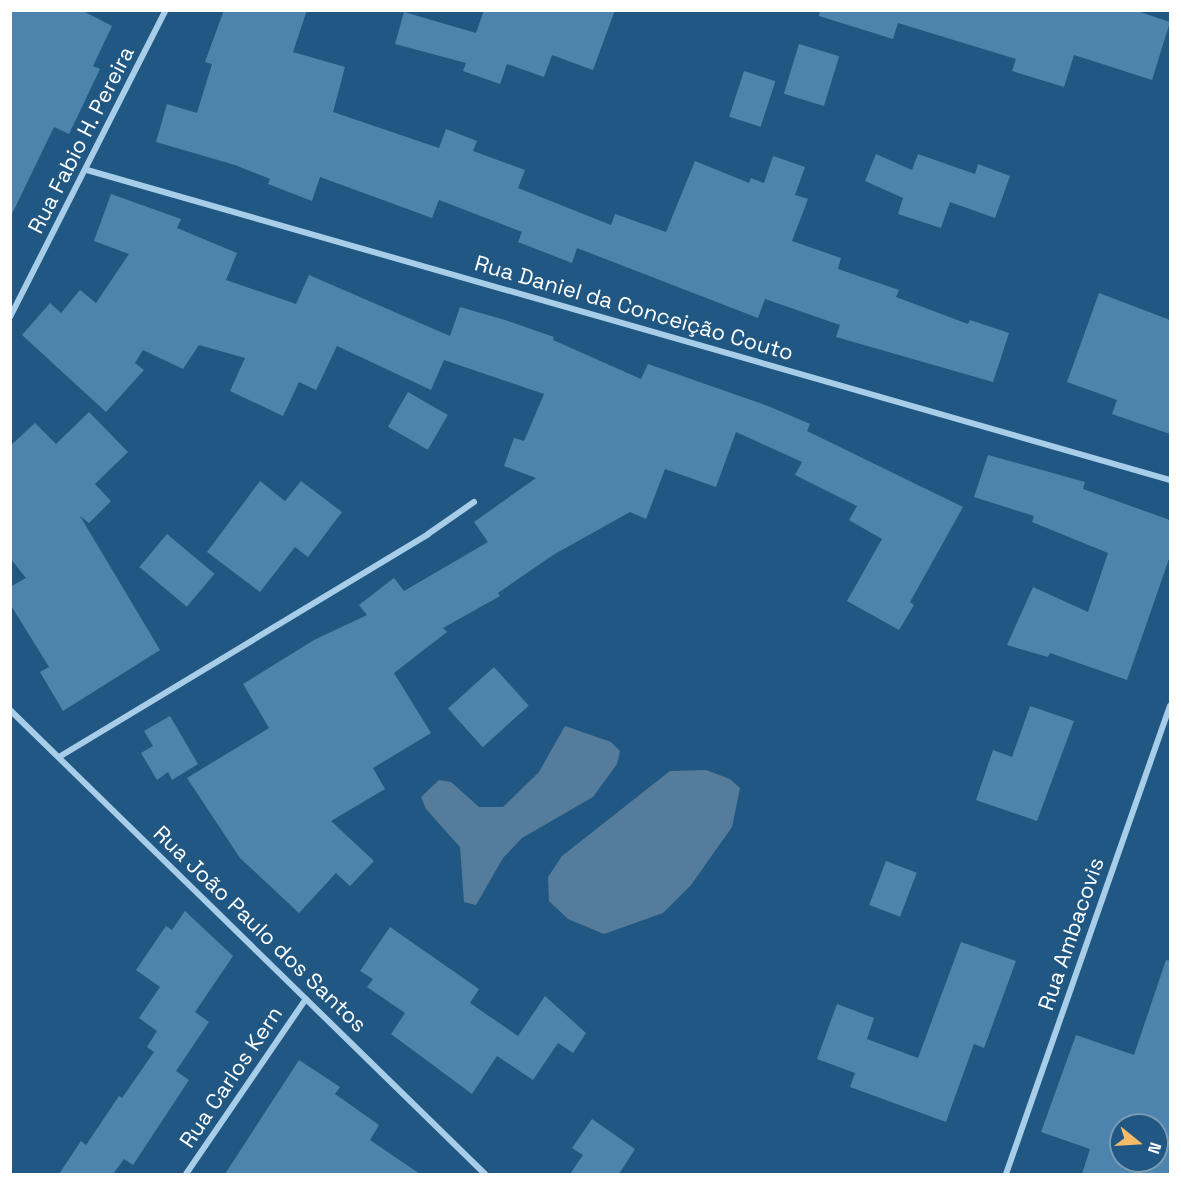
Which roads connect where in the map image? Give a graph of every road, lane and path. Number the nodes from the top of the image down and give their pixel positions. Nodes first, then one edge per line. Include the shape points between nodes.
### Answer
1 (166, 10) edge
2 (87, 170) junction
3 (10, 317) edge
4 (1170, 480) edge
5 (474, 502) dead end
6 (1170, 706) edge
7 (10, 710) edge
8 (59, 757) junction
9 (306, 999) junction
10 (186, 1174) edge
11 (485, 1174) edge
12 (1006, 1174) edge

1 - 2 street, Rua Fabio H. Pereira
2 - 3 street, Rua Fabio H. Pereira
2 - 4 street, Rua Daniel da Conceição Couto
5 - 8 street via 428,534
6 - 12 street, Rua Ambacovis
7 - 8 street, Rua João Paulo dos Santos
8 - 9 street, Rua João Paulo dos Santos
9 - 10 street, Rua Carlos Kern
9 - 11 street, Rua João Paulo dos Santos

